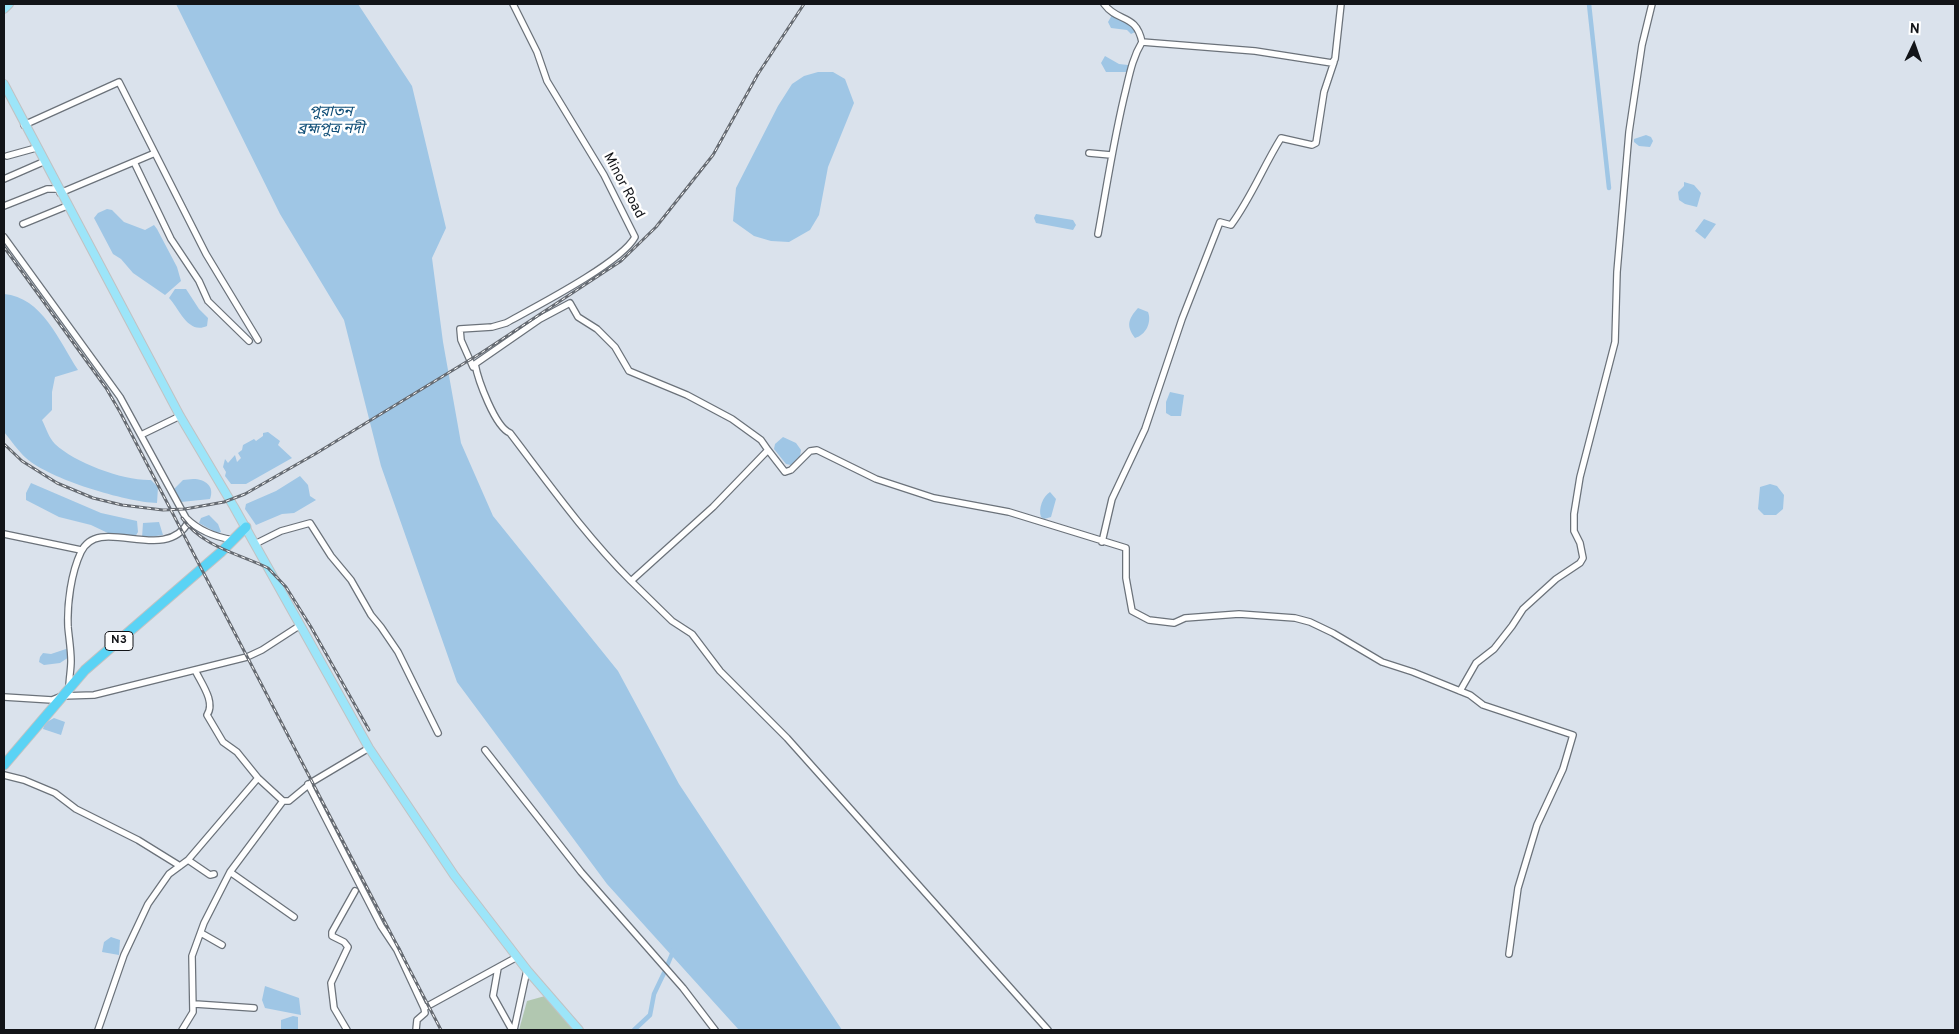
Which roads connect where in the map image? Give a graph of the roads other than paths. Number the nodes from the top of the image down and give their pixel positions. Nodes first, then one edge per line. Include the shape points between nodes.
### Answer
1 (7, 4) edge
2 (513, 4) edge
3 (1104, 4) edge
4 (1341, 4) edge
5 (1652, 4) edge
6 (4, 9) edge
7 (1142, 42) junction
8 (1334, 62) junction
9 (5, 88) edge
10 (24, 124) junction
11 (36, 148) junction
12 (154, 153) junction
13 (1088, 153) dead end
14 (7, 156) dead end
15 (1112, 156) junction
16 (44, 162) junction
17 (134, 162) junction
18 (4, 179) edge
19 (59, 191) junction
20 (4, 206) edge
21 (67, 206) junction
22 (23, 224) dead end
23 (1098, 234) dead end
24 (4, 237) edge
25 (258, 340) dead end
26 (250, 341) dead end
27 (477, 375) junction
28 (180, 416) junction
29 (141, 435) junction
30 (768, 450) junction
31 (189, 520) junction
32 (246, 527) junction
33 (4, 534) edge
34 (233, 540) junction
35 (1102, 542) junction
36 (255, 544) junction
37 (81, 550) junction
38 (631, 581) junction
39 (299, 626) junction
40 (195, 670) junction
41 (70, 688) junction
42 (1460, 691) junction
43 (62, 696) junction
44 (4, 697) edge
45 (438, 733) dead end
46 (369, 748) junction
47 (485, 750) dead end
48 (4, 765) edge
49 (4, 775) edge
50 (258, 778) junction
51 (308, 784) junction
52 (283, 801) junction
53 (188, 860) junction
54 (180, 866) junction
55 (230, 872) junction
56 (214, 874) dead end
57 (355, 891) dead end
58 (294, 917) dead end
59 (201, 933) junction
60 (222, 945) dead end
61 (1509, 954) dead end
62 (517, 957) junction
63 (498, 968) junction
64 (527, 970) junction
65 (195, 1004) junction
66 (254, 1008) dead end
67 (424, 1008) junction
68 (98, 1030) edge
69 (182, 1030) edge
70 (346, 1030) edge
71 (416, 1030) edge
72 (513, 1030) edge
73 (579, 1030) edge
74 (715, 1030) edge
75 (1048, 1030) edge

1 - 6 main road
2 - 27 street, Minor Road via 537,52 547,81 604,174 635,237 602,268 506,323 460,329 461,340
3 - 7 street via 1133,23
4 - 8 street
5 - 42 street via 1642,45 1629,132 1617,272 1615,342 1580,477 1574,514 1574,530 1583,558 1522,609 1494,650 1476,663
7 - 8 street via 1210,46
7 - 15 street via 1133,57
8 - 35 street via 1324,92 1316,142 1312,145 1281,138 1244,208 1231,225 1220,222 1182,319 1145,429 1112,500
9 - 10 main road
10 - 11 main road
10 - 12 street via 119,82
11 - 14 street
11 - 16 main road
12 - 17 street
12 - 25 street via 206,254
13 - 15 street
15 - 23 street
16 - 18 street
16 - 19 main road
17 - 19 street
17 - 26 street via 172,239 208,301
19 - 20 street via 47,189
19 - 21 main road
21 - 22 street
21 - 28 main road
24 - 29 street via 120,397
27 - 30 street via 474,364 487,353 570,303 578,317 615,347 629,371 687,395 732,419 761,440
27 - 38 street via 504,431 510,433 599,549
28 - 29 street
28 - 32 main road
29 - 31 street
30 - 35 street via 787,473 814,450 899,487 943,500 1010,512
30 - 38 street via 714,507
31 - 34 street via 217,537
31 - 37 street via 183,530 169,538 139,541 106,535
32 - 34 highway, N3
32 - 36 main road
33 - 37 street
34 - 41 highway, N3 via 85,670
35 - 42 street via 1126,548 1128,595 1132,611 1139,616 1174,623 1186,618 1239,614 1295,618 1333,632 1382,662
36 - 39 main road
36 - 45 street via 281,531 310,523 398,652
37 - 41 street via 72,585 68,625
38 - 75 street via 672,621 692,634 720,672 787,738
39 - 40 street via 247,657
39 - 46 main road
40 - 43 street via 114,691
40 - 50 street via 211,703 207,715 223,742 237,752
41 - 43 highway, N3
42 - 61 street via 1483,706 1573,735 1563,769 1537,825 1518,888
43 - 44 street via 52,700
43 - 48 highway, N3
46 - 51 street
46 - 62 main road via 454,875
47 - 74 street via 581,872 683,988
49 - 54 street via 55,793 76,809 138,840
50 - 52 street
50 - 53 street
51 - 52 street via 289,801
51 - 67 street via 377,919 397,950
52 - 55 street
53 - 54 street
53 - 56 street via 210,875
54 - 68 street via 169,874 140,918 112,983
55 - 58 street
55 - 59 street via 219,889
57 - 70 street via 332,932 332,936 348,947 331,983 334,1008
59 - 60 street
59 - 65 street via 192,956
62 - 63 street
62 - 64 main road
63 - 67 street
63 - 72 street via 493,996
64 - 72 street
64 - 73 main road
65 - 66 street
65 - 69 street
67 - 71 street

